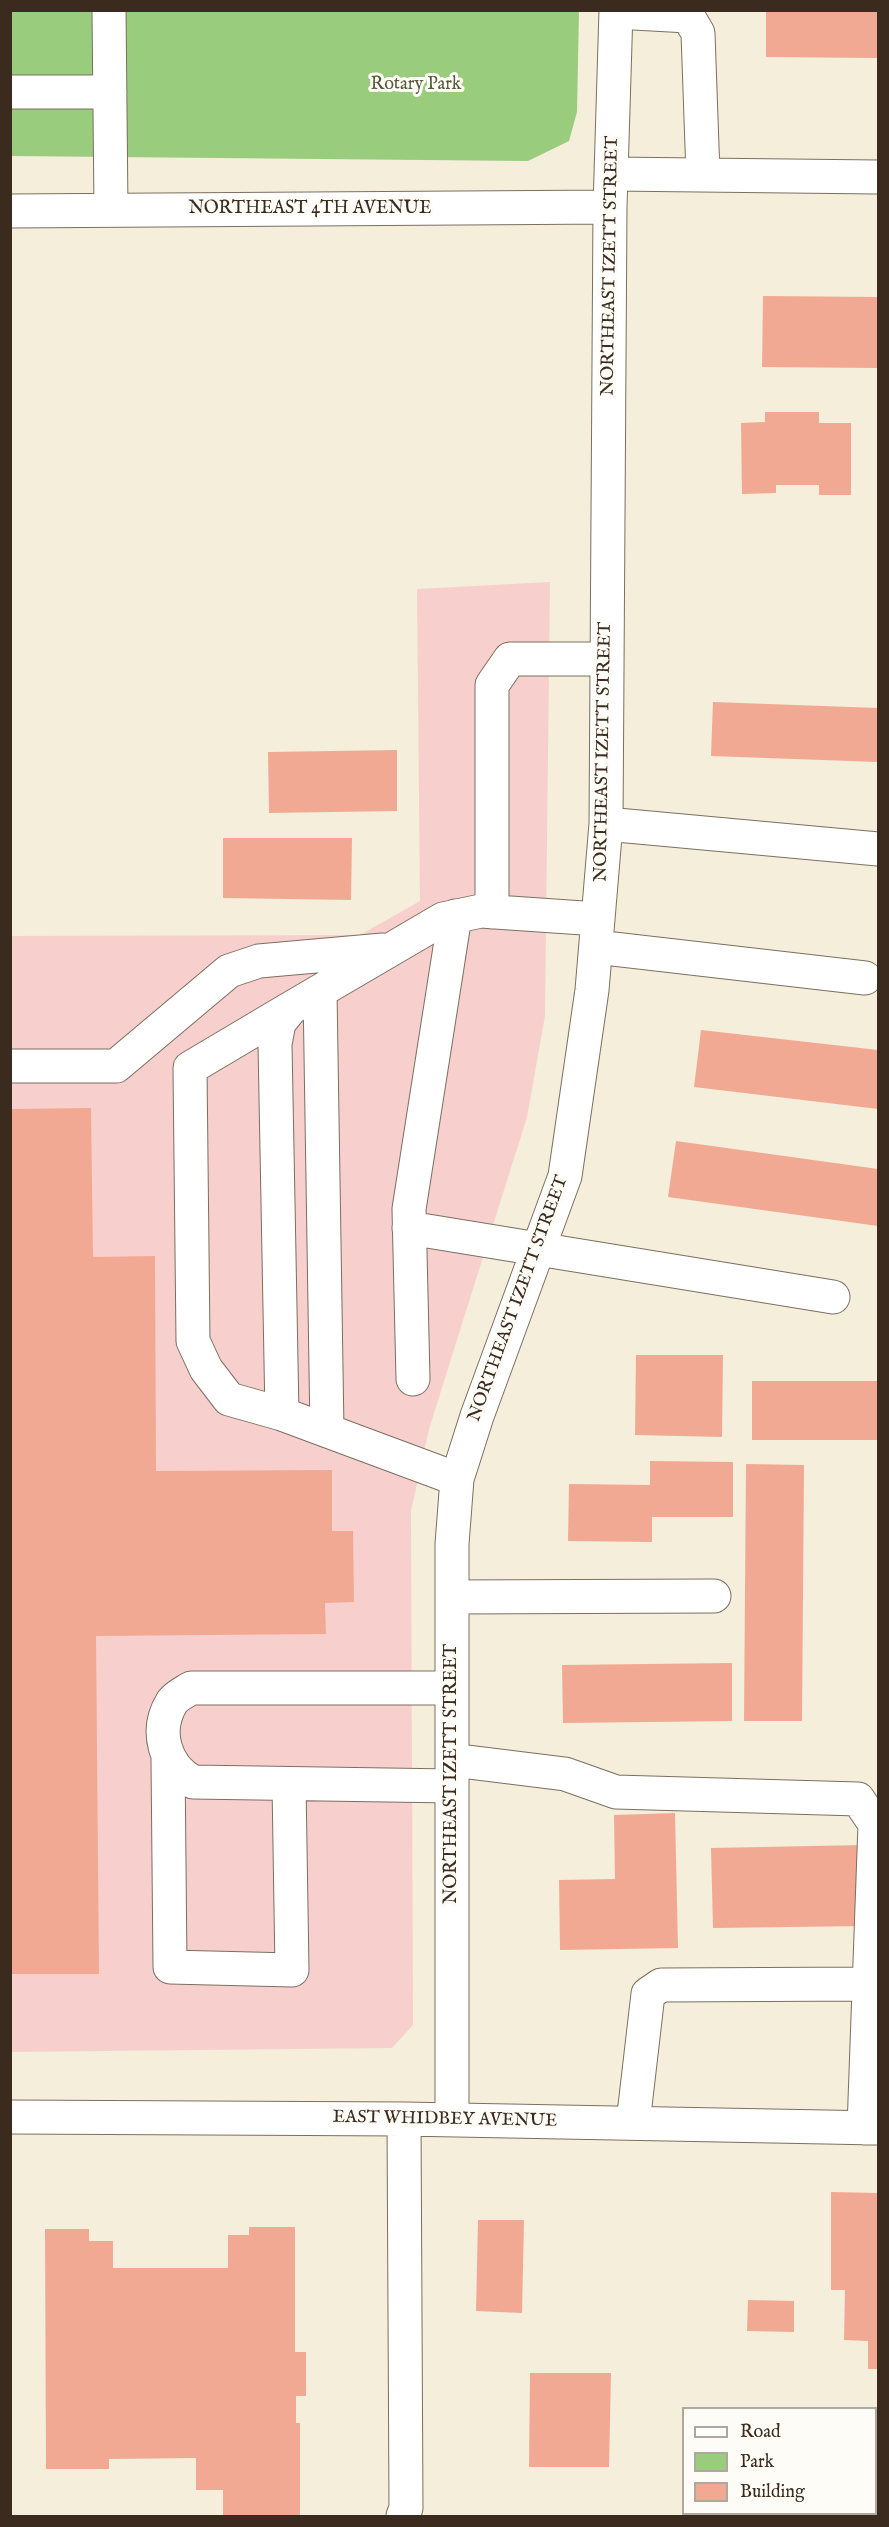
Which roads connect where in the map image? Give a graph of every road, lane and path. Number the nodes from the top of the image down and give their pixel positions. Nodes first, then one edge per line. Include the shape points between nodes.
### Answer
1 (109, 10) edge
2 (616, 11) edge
3 (10, 92) edge
4 (110, 92) junction
5 (611, 174) junction
6 (703, 175) junction
7 (879, 177) edge
8 (610, 207) junction
9 (111, 210) junction
10 (10, 211) edge
11 (607, 659) junction
12 (606, 824) junction
13 (879, 849) edge
14 (492, 912) junction
15 (455, 916) junction
16 (597, 933) junction
17 (391, 950) junction
18 (865, 978) dead end
19 (320, 991) junction
20 (291, 1008) junction
21 (10, 1066) edge
22 (409, 1228) junction
23 (538, 1249) junction
24 (832, 1297) dead end
25 (413, 1379) dead end
26 (282, 1414) junction
27 (327, 1431) junction
28 (457, 1479) junction
29 (714, 1596) dead end
30 (452, 1597) junction
31 (452, 1688) junction
32 (168, 1760) junction
33 (452, 1773) junction
34 (289, 1784) junction
35 (869, 1984) junction
36 (10, 2117) edge
37 (404, 2119) junction
38 (452, 2120) junction
39 (633, 2123) junction
40 (871, 2128) edge
41 (403, 2517) edge

1 - 4 street
2 - 5 street, NORTHEAST IZETT STREET
2 - 6 street via 687,16 698,33
3 - 4 street
4 - 9 street
5 - 6 street
5 - 8 street, NORTHEAST IZETT STREET
6 - 7 street
8 - 9 street, NORTHEAST 4TH AVENUE
8 - 11 street, NORTHEAST IZETT STREET
9 - 10 street, NORTHEAST 4TH AVENUE
11 - 12 street, NORTHEAST IZETT STREET
11 - 14 street via 510,659 492,685
12 - 13 street
12 - 16 street, NORTHEAST IZETT STREET
14 - 15 street
14 - 16 street
15 - 17 street via 443,918
15 - 22 street
16 - 18 street
16 - 23 street, NORTHEAST IZETT STREET via 564,1176
17 - 19 street
17 - 21 street via 259,961 229,971 116,1066
19 - 20 street
19 - 27 street
20 - 26 street via 279,1023 275,1044
20 - 26 street via 190,1068 193,1341 206,1369 229,1399
22 - 23 street
22 - 25 street
23 - 24 street
23 - 28 street, NORTHEAST IZETT STREET
26 - 27 street
27 - 28 street
28 - 30 street, NORTHEAST IZETT STREET
29 - 30 street
30 - 31 street, NORTHEAST IZETT STREET
31 - 32 street via 190,1688 173,1701 165,1720
31 - 33 street, NORTHEAST IZETT STREET
32 - 34 street via 178,1774 193,1782
32 - 34 street via 170,1968 292,1970
33 - 34 street
33 - 35 street via 564,1774 616,1792 858,1799 875,1824
33 - 38 street, NORTHEAST IZETT STREET
35 - 39 street via 661,1985 648,1994
35 - 40 street
36 - 37 street, EAST WHIDBEY AVENUE
37 - 38 street, EAST WHIDBEY AVENUE
37 - 41 street
38 - 39 street, EAST WHIDBEY AVENUE
39 - 40 street, EAST WHIDBEY AVENUE

